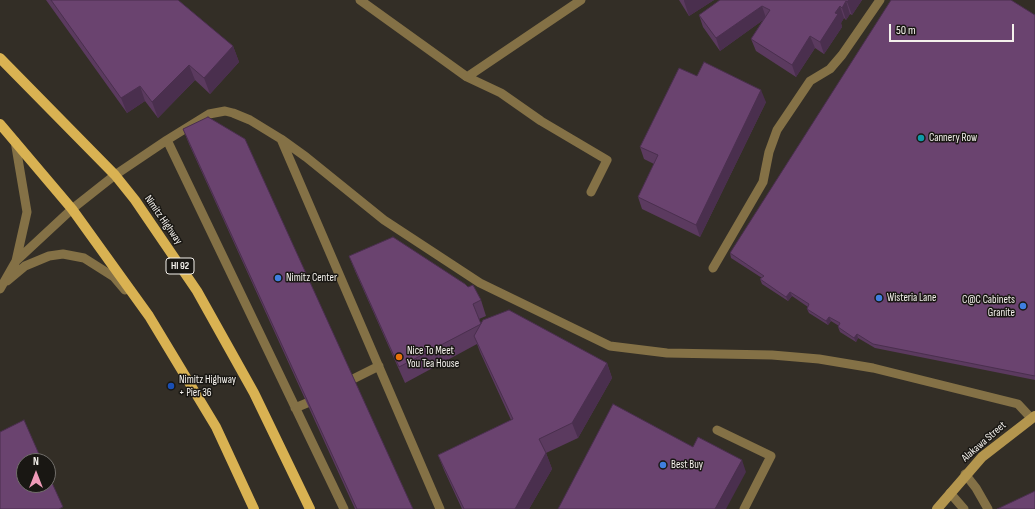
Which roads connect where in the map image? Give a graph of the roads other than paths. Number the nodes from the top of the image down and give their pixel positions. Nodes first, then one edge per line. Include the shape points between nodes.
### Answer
1 (360, 0) edge
2 (581, 0) edge
3 (880, 0) edge
4 (0, 58) edge
5 (467, 77) junction
6 (0, 124) edge
7 (281, 139) junction
8 (15, 140) junction
9 (167, 140) junction
10 (115, 175) junction
11 (591, 192) dead end
12 (72, 209) junction
13 (16, 261) junction
14 (713, 268) dead end
15 (1, 287) edge
16 (149, 316) junction
17 (379, 366) junction
18 (353, 379) edge
19 (307, 403) edge
20 (295, 408) junction
21 (1033, 417) edge
22 (717, 430) dead end
23 (965, 474) junction
24 (950, 493) junction
25 (254, 509) edge
26 (310, 509) edge
27 (344, 509) edge
28 (440, 509) edge
29 (744, 509) edge
30 (937, 509) edge
31 (964, 509) edge
32 (988, 509) edge

1 - 5 lane
2 - 5 lane
3 - 14 lane via 830,69 810,81 777,130 769,152 763,182
4 - 10 main road, Nimitz Highway / HI 92
5 - 11 lane via 501,93 541,121 607,160
6 - 8 main road
7 - 9 lane via 250,120 225,111 208,114
7 - 17 lane
7 - 21 lane via 384,220 480,283 610,346 667,353 772,354 873,368 1018,404
8 - 12 main road
8 - 13 lane via 27,212
9 - 10 lane
9 - 20 lane
10 - 12 lane
10 - 26 main road, Nimitz Highway / HI 92 via 197,291 254,393
12 - 13 lane
12 - 16 main road
13 - 15 lane
15 - 16 lane via 25,266 49,256 63,254 84,258 114,277
16 - 25 main road via 216,427
17 - 18 lane
17 - 28 lane
19 - 20 lane
20 - 27 lane
21 - 23 main road, Alakawa Street via 982,456
22 - 29 lane via 771,456
23 - 24 main road, Alakawa Street
23 - 32 lane
24 - 30 main road, Alakawa Street
24 - 31 lane

